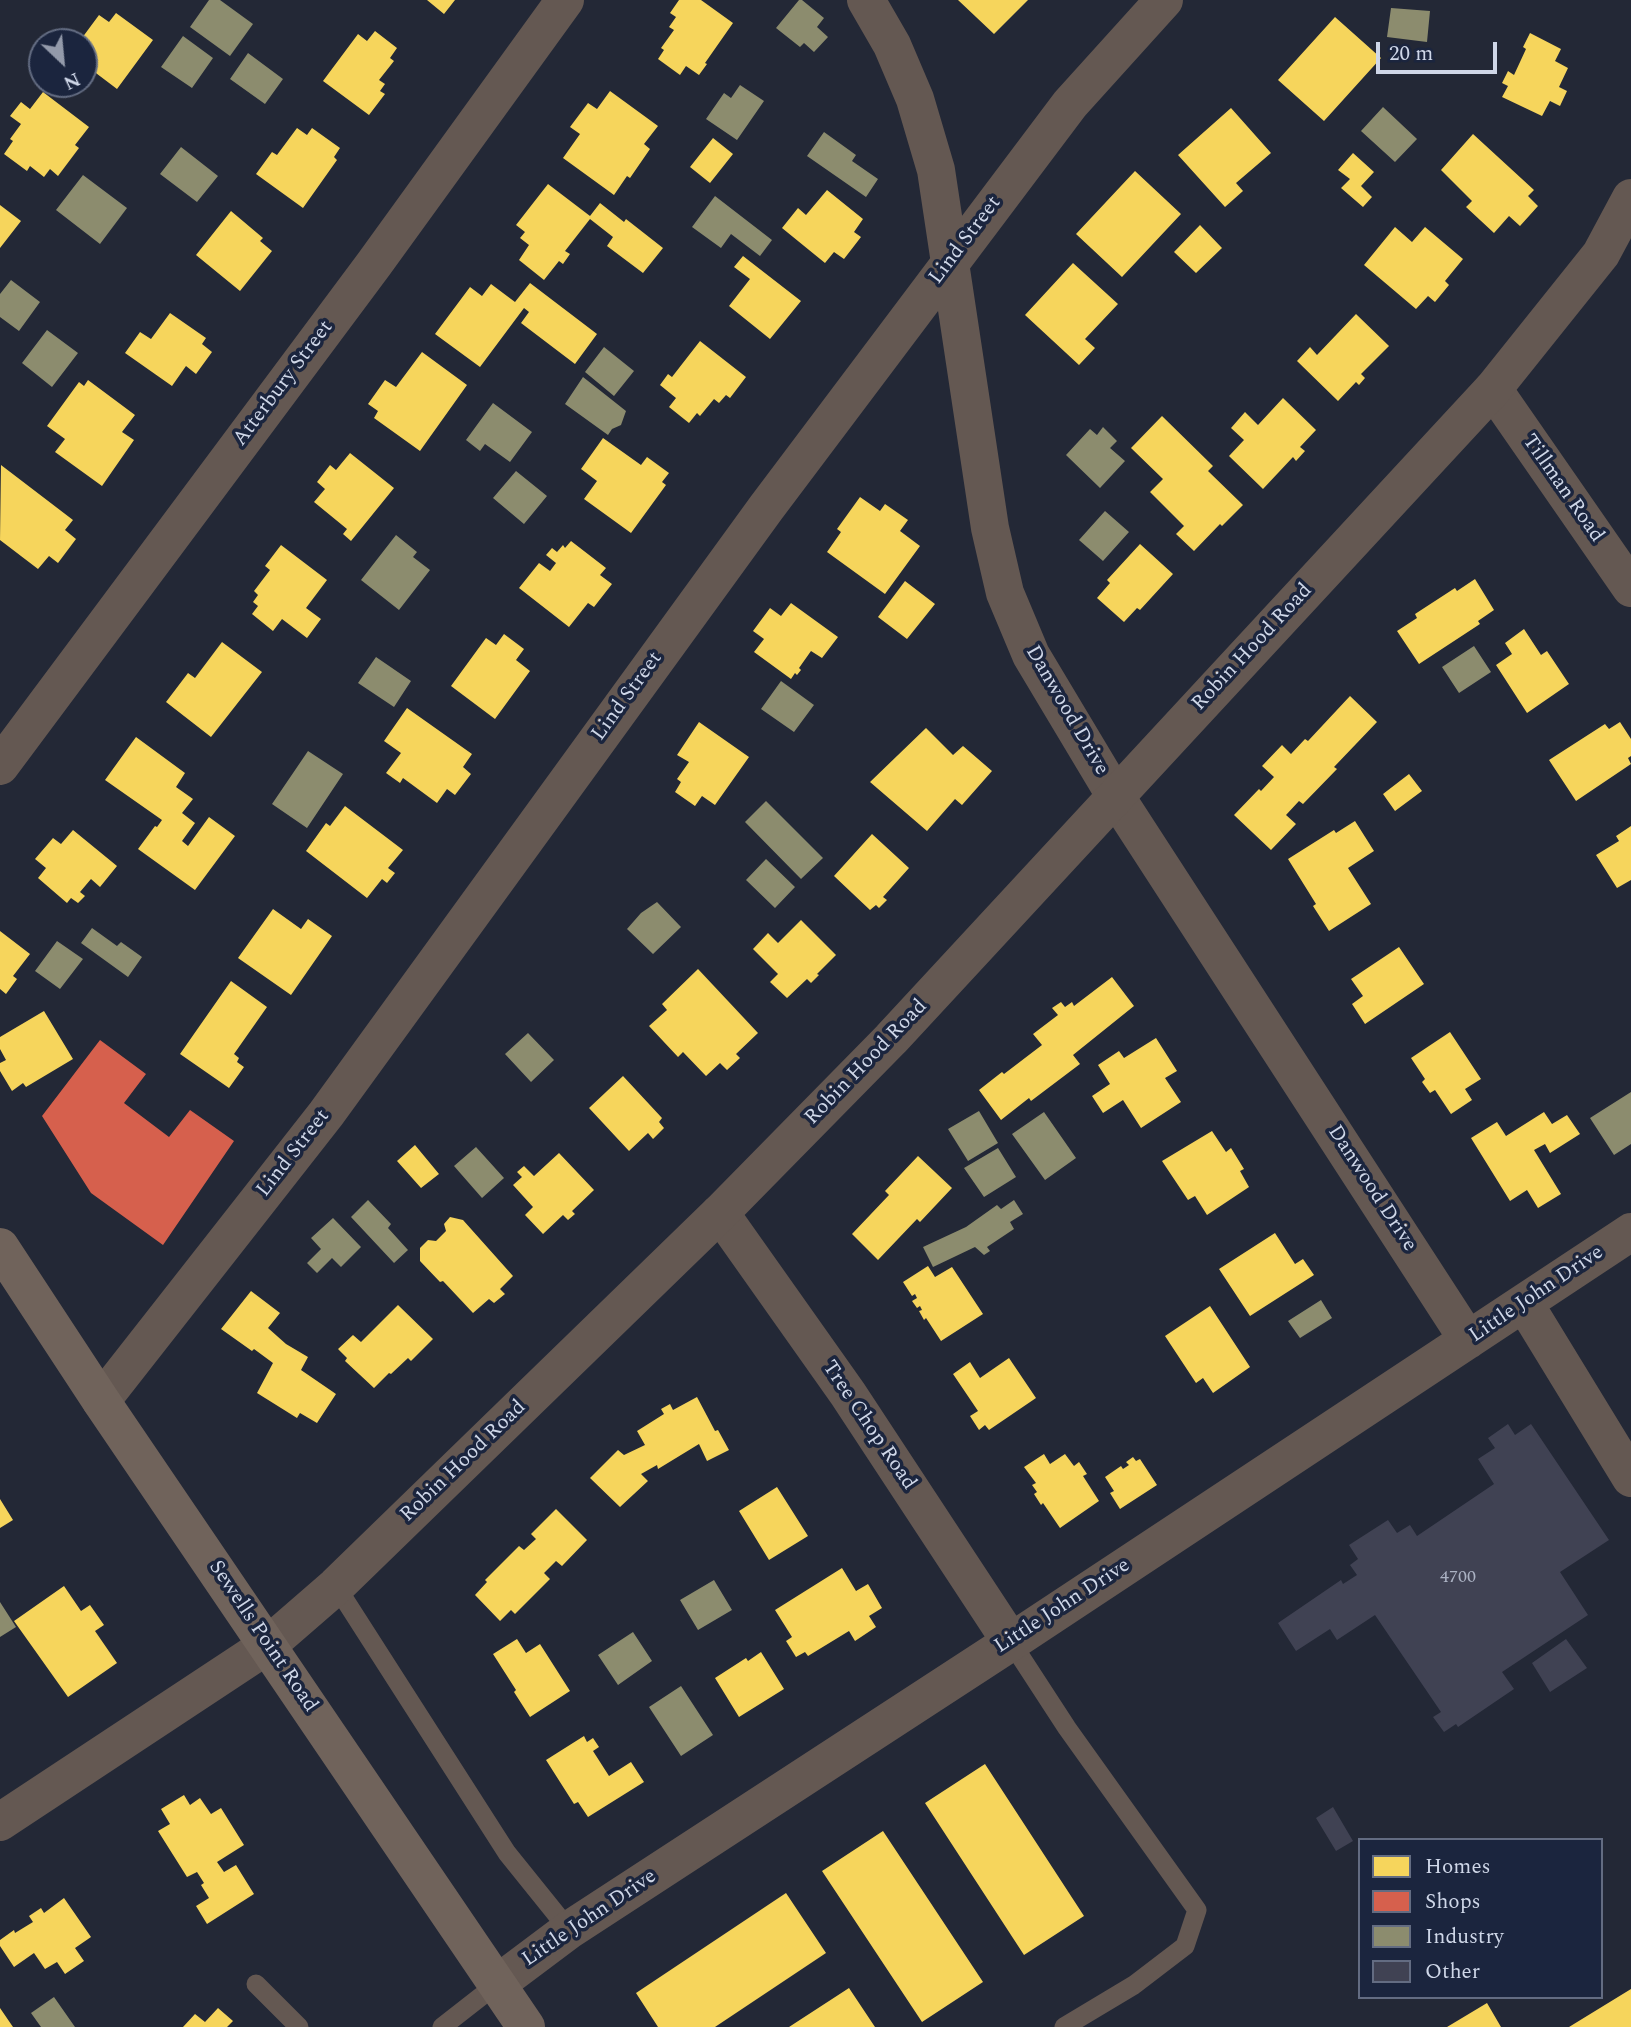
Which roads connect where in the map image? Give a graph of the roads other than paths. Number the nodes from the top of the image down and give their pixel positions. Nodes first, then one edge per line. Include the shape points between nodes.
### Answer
1 (565, 0) edge
2 (866, 0) edge
3 (1164, 0) edge
4 (1631, 198) edge
5 (1631, 225) edge
6 (1601, 254) junction
7 (951, 261) junction
8 (1493, 390) junction
9 (1631, 588) edge
10 (0, 766) edge
11 (1116, 797) junction
12 (720, 1213) junction
13 (1631, 1232) edge
14 (0, 1247) edge
15 (1524, 1303) junction
16 (1468, 1340) junction
17 (102, 1401) junction
18 (1631, 1478) edge
19 (336, 1586) junction
20 (1011, 1642) junction
21 (268, 1645) junction
22 (0, 1822) edge
23 (569, 1930) junction
24 (256, 1984) dead end
25 (497, 1984) junction
26 (299, 2027) edge
27 (442, 2027) edge
28 (526, 2027) edge
29 (1064, 2027) edge

1 - 10 street, Atterbury Street
2 - 7 street, Danwood Drive via 915,99 936,170
3 - 7 street, Lind Street via 1070,104
4 - 6 street, Robin Hood Road
5 - 6 street
6 - 8 street, Robin Hood Road
7 - 11 street, Danwood Drive via 990,528 1006,593 1031,655
7 - 17 street, Lind Street via 757,519 326,1114
8 - 9 street, Tillman Road
8 - 11 street, Robin Hood Road
11 - 12 street, Robin Hood Road via 891,1039
11 - 16 street, Danwood Drive
12 - 19 street, Robin Hood Road
12 - 20 street, Tree Chop Road via 848,1394
13 - 15 street, Little John Drive
14 - 17 main road, Sewells Point Road
15 - 16 street, Little John Drive
15 - 18 street
16 - 20 street, Little John Drive
17 - 21 main road, Sewells Point Road
19 - 21 street, Robin Hood Road
19 - 23 lane via 507,1853
20 - 23 street, Little John Drive
20 - 29 lane via 1197,1910 1185,1945 1134,1985
21 - 22 street, Robin Hood Road
21 - 25 main road, Sewells Point Road
23 - 25 street, Little John Drive
24 - 26 lane
25 - 27 lane
25 - 28 main road, Sewells Point Road

